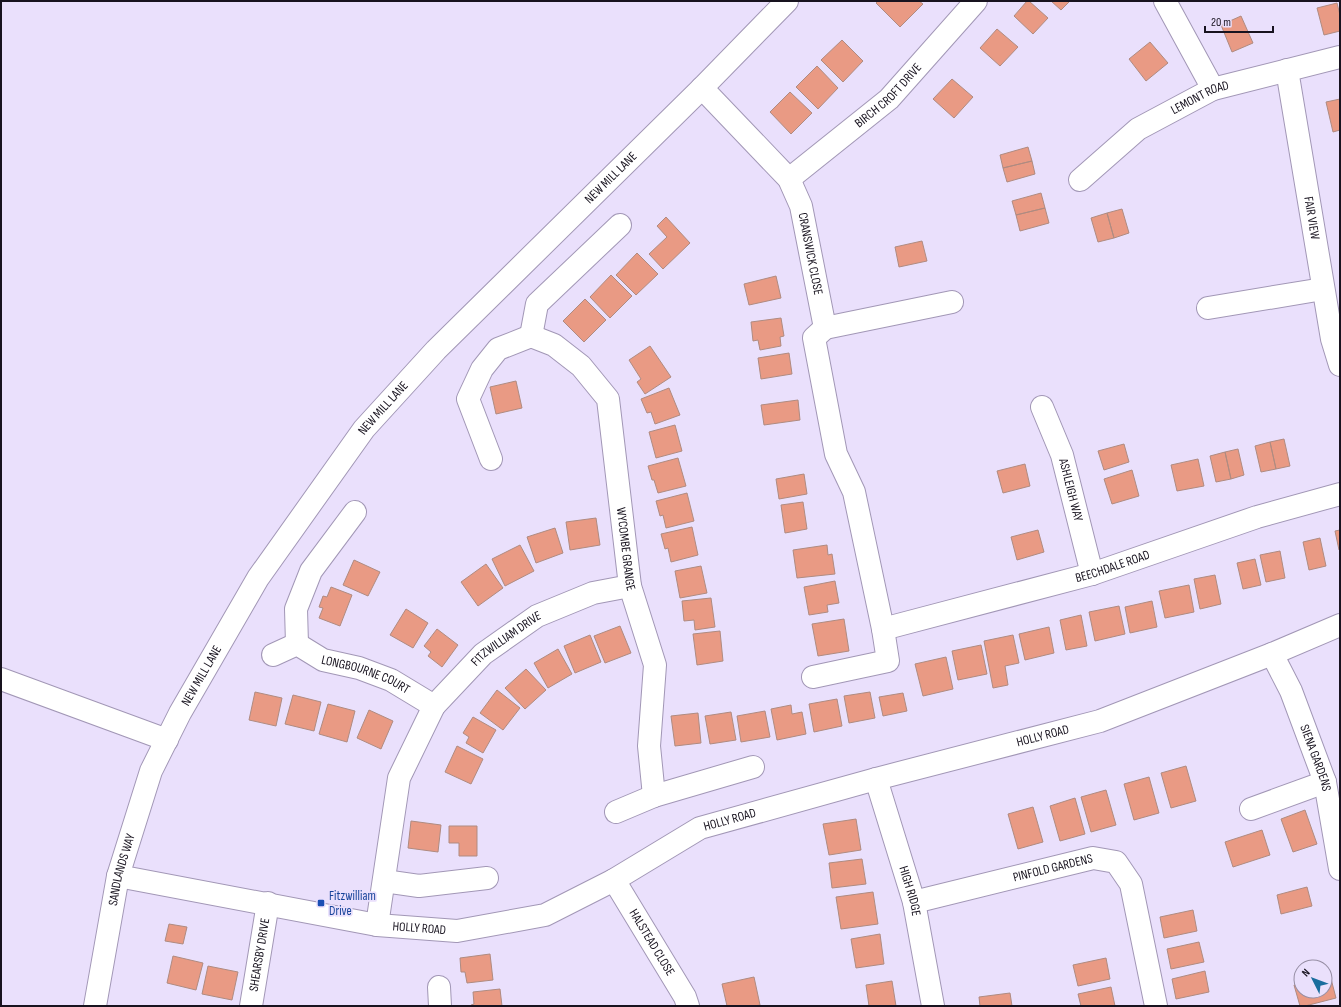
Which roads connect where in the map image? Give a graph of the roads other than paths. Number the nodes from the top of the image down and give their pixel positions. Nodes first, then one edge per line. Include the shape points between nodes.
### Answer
1 (787, 1) edge
2 (976, 1) edge
3 (1165, 1) edge
4 (1340, 58) edge
5 (1287, 70) junction
6 (702, 88) junction
7 (1213, 89) junction
8 (788, 179) junction
9 (1080, 180) dead end
10 (620, 225) dead end
11 (1323, 289) junction
12 (952, 302) dead end
13 (1208, 308) dead end
14 (825, 328) junction
15 (531, 336) junction
16 (1340, 365) edge
17 (1042, 407) dead end
18 (491, 458) dead end
19 (1340, 494) edge
20 (355, 512) dead end
21 (1092, 574) junction
22 (630, 586) junction
23 (1340, 625) edge
24 (883, 629) junction
25 (297, 644) junction
26 (1272, 654) junction
27 (273, 655) dead end
28 (813, 677) dead end
29 (1, 679) edge
30 (434, 706) junction
31 (167, 740) junction
32 (753, 767) dead end
33 (876, 779) junction
34 (1325, 782) junction
35 (654, 796) junction
36 (1251, 809) dead end
37 (616, 812) dead end
38 (1340, 869) edge
39 (118, 876) junction
40 (487, 878) dead end
41 (614, 880) junction
42 (384, 881) junction
43 (914, 902) junction
44 (268, 903) junction
45 (377, 925) junction
46 (95, 1006) edge
47 (251, 1006) edge
48 (688, 1006) edge
49 (932, 1006) edge
50 (1156, 1006) edge

1 - 6 street, NEW MILL LANE
2 - 8 street, BIRCH CROFT DRIVE via 889,99
3 - 7 street
4 - 5 street, LEMONT ROAD
5 - 7 street, LEMONT ROAD
5 - 11 street, FAIR VIEW
6 - 8 street, CRANSWICK CLOSE
6 - 31 street, NEW MILL LANE via 436,350 364,429 258,578
7 - 9 street, LEMONT ROAD via 1138,129
8 - 14 street, CRANSWICK CLOSE via 801,206
10 - 15 street via 537,304
11 - 13 street
11 - 16 street, FAIR VIEW via 1332,339
12 - 14 street
14 - 24 street via 814,338 836,454 854,492
15 - 18 street via 498,349 482,369 468,399
15 - 22 street, WYCOMBE GRANGE via 554,345 581,366 608,399
17 - 21 street, ASHLEIGH WAY via 1062,455
19 - 21 street, BEECHDALE ROAD via 1257,517
20 - 25 street via 311,570 296,608
21 - 24 street, BEECHDALE ROAD
22 - 30 street, FITZWILLIAM DRIVE via 593,593 537,616 483,654
22 - 35 street, WYCOMBE GRANGE via 655,665 649,746
23 - 26 street, HOLLY ROAD
24 - 28 street via 888,661
25 - 27 street
25 - 30 street, LONGBOURNE COURT via 323,660 359,668 391,680
26 - 33 street, HOLLY ROAD via 1100,721
26 - 34 street, SIENA GARDENS via 1290,691
29 - 31 street
30 - 42 street, FITZWILLIAM DRIVE via 399,778
31 - 39 street, SANDLANDS WAY via 151,771
32 - 35 street
33 - 41 street, HOLLY ROAD via 700,828
33 - 43 street, HIGH RIDGE
34 - 36 street
34 - 38 street, SIENA GARDENS
35 - 37 street
39 - 44 street, HOLLY ROAD
39 - 46 street, SANDLANDS WAY
40 - 42 street via 419,886
41 - 45 street, HOLLY ROAD via 545,915 457,931
41 - 48 street, HALSTEAD CLOSE
42 - 45 street, FITZWILLIAM DRIVE
43 - 49 street, HIGH RIDGE
43 - 50 street, PINFOLD GARDENS via 1093,858 1116,862 1131,884
44 - 45 street, HOLLY ROAD
44 - 47 street, SHEARSBY DRIVE

